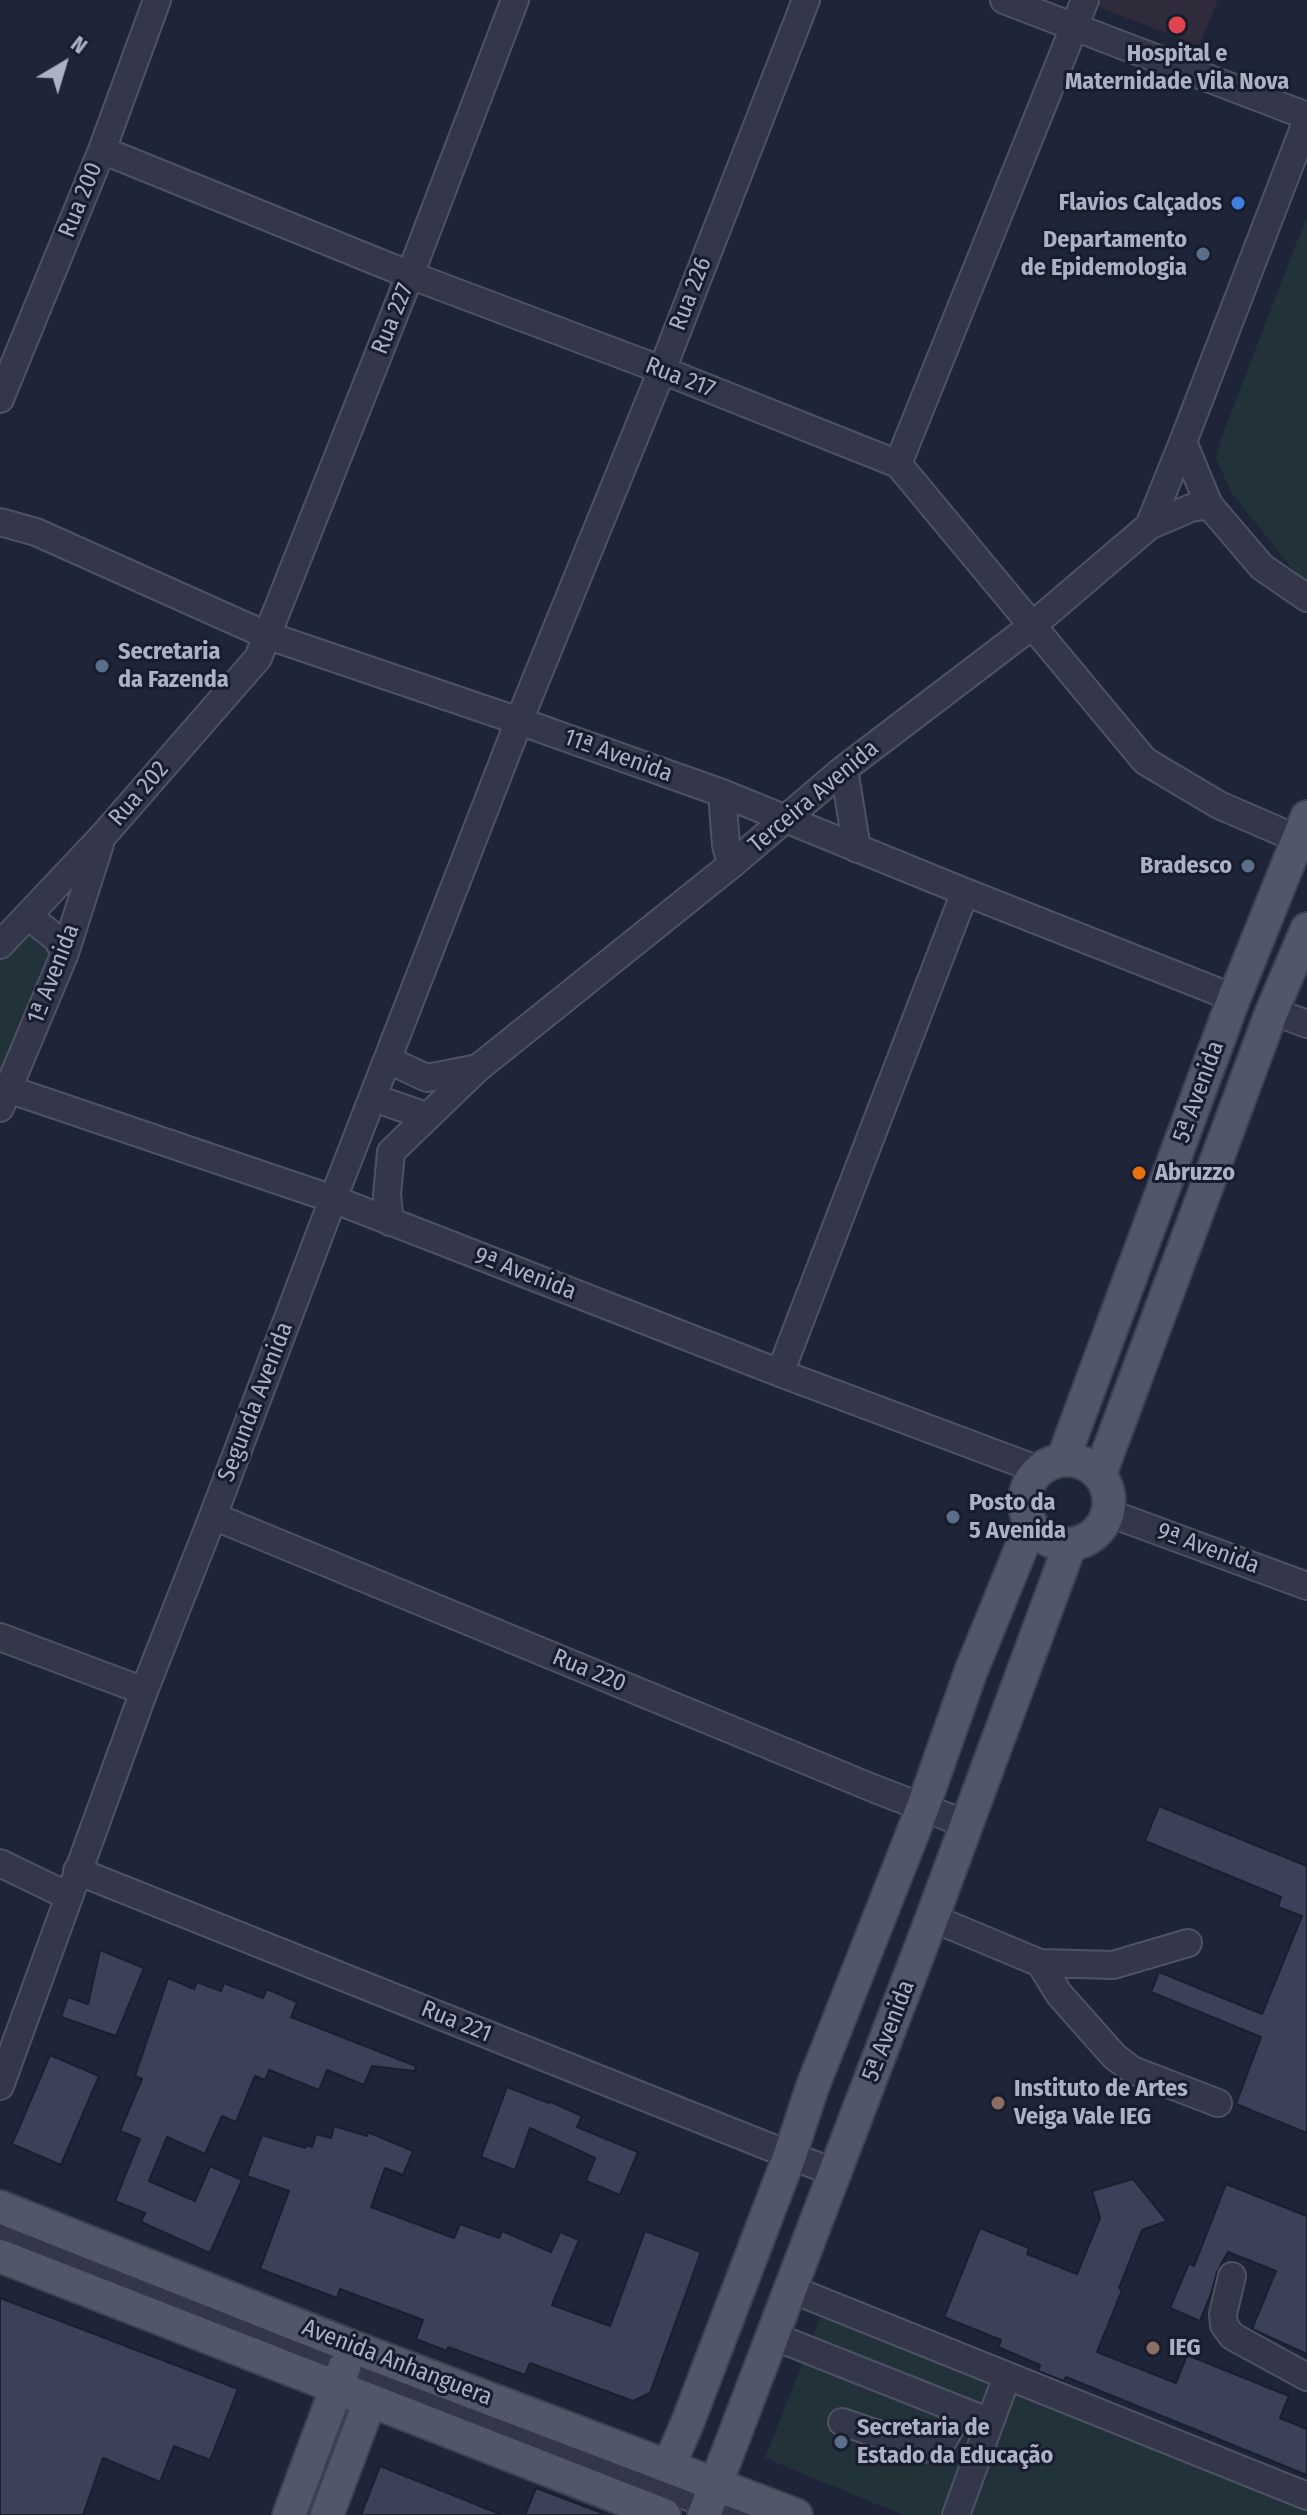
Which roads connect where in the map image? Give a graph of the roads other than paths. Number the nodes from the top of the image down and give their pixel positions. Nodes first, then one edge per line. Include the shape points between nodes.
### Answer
1 (157, 0) edge
2 (515, 0) edge
3 (806, 0) edge
4 (1004, 0) edge
5 (1085, 0) edge
6 (1074, 27) junction
7 (1307, 118) edge
8 (102, 150) junction
9 (410, 275) junction
10 (662, 370) junction
11 (0, 399) edge
12 (1183, 442) junction
13 (898, 464) junction
14 (1209, 505) junction
15 (0, 522) edge
16 (1149, 526) junction
17 (1307, 598) edge
18 (1033, 625) junction
19 (266, 635) junction
20 (519, 721) junction
21 (844, 769) junction
22 (722, 793) junction
23 (786, 820) junction
24 (1304, 833) edge
25 (102, 837) junction
26 (857, 849) junction
27 (731, 865) junction
28 (965, 892) junction
29 (28, 916) junction
30 (1307, 929) edge
31 (0, 945) edge
32 (65, 953) junction
33 (1234, 998) junction
34 (1272, 1011) junction
35 (1307, 1024) edge
36 (388, 1060) junction
37 (478, 1068) junction
38 (374, 1098) junction
39 (4, 1099) edge
40 (426, 1116) junction
41 (333, 1199) junction
42 (390, 1222) junction
43 (780, 1373) junction
44 (1051, 1464) junction
45 (1100, 1474) junction
46 (1109, 1513) junction
47 (213, 1516) junction
48 (1031, 1524) junction
49 (1070, 1545) junction
50 (1307, 1586) edge
51 (0, 1637) edge
52 (144, 1691) junction
53 (923, 1807) junction
54 (966, 1824) junction
55 (0, 1863) edge
56 (77, 1871) junction
57 (68, 1896) junction
58 (932, 1918) junction
59 (1188, 1943) dead end
60 (1040, 1963) junction
61 (0, 2086) edge
62 (1218, 2103) dead end
63 (790, 2155) junction
64 (835, 2173) junction
65 (0, 2207) edge
66 (0, 2234) edge
67 (0, 2256) edge
68 (1232, 2276) dead end
69 (791, 2289) junction
70 (773, 2336) junction
71 (344, 2368) junction
72 (1007, 2376) junction
73 (1307, 2377) edge
74 (370, 2401) junction
75 (960, 2411) junction
76 (842, 2422) dead end
77 (990, 2422) junction
78 (669, 2465) junction
79 (1307, 2496) edge
80 (717, 2505) edge
81 (289, 2515) edge
82 (327, 2515) edge
83 (664, 2515) edge
84 (796, 2515) edge
85 (956, 2515) edge

1 - 8 street, Rua 200
2 - 9 street, Rua 227
3 - 10 street, Rua 226
4 - 6 street
5 - 6 street
6 - 7 street
6 - 13 street
7 - 12 street, Terceira Avenida
8 - 9 street, Rua 217
8 - 11 street, Rua 200
9 - 10 street, Rua 217
9 - 19 street, Rua 227
10 - 13 street, Rua 217
10 - 20 street, Rua 226
12 - 14 street
12 - 16 street, Terceira Avenida
13 - 18 street, Rua 217
14 - 16 street, Terceira Avenida
14 - 17 street via 1262,567
15 - 19 street, 11ª Avenida via 36,532
16 - 18 street, Terceira Avenida
18 - 21 street, Terceira Avenida
18 - 24 street, Rua 217 via 1145,761 1219,805
19 - 20 street, 11ª Avenida
19 - 25 street, Rua 202 via 258,658
20 - 22 street, 11ª Avenida
20 - 36 street, Segunda Avenida
21 - 23 street, Terceira Avenida
21 - 26 street
22 - 23 street, 11ª Avenida
22 - 27 street
23 - 26 street, 11ª Avenida
23 - 27 street, Terceira Avenida
24 - 33 main road, 5ª Avenida
25 - 29 street, Rua 202
25 - 32 street, 1ª Avenida
26 - 28 street, 11ª Avenida
27 - 37 street, Terceira Avenida
28 - 33 street, 11ª Avenida
28 - 43 street
29 - 31 street, Rua 202
29 - 32 street via 57,939
30 - 34 main road, 5ª Avenida
32 - 39 street, 1ª Avenida
33 - 44 main road, 5ª Avenida
34 - 35 street
34 - 45 main road, 5ª Avenida
36 - 37 street, Terceira Avenida via 427,1078
36 - 38 street, Segunda Avenida
37 - 40 street, Terceira Avenida
38 - 40 street
38 - 41 street, Segunda Avenida
39 - 41 street, 9ª Avenida
40 - 42 street, Terceira Avenida via 391,1152
41 - 42 street, 9ª Avenida
41 - 47 street, Segunda Avenida
42 - 43 street, 9ª Avenida
43 - 44 street, 9ª Avenida
44 - 45 main road via 1076,1460
44 - 48 main road via 1026,1490
45 - 46 main road via 1110,1499
46 - 49 main road via 1094,1535
46 - 50 street, 9ª Avenida
47 - 52 street, Segunda Avenida
47 - 53 street, Rua 220
48 - 49 main road via 1048,1540
48 - 53 main road, 5ª Avenida
49 - 54 main road, 5ª Avenida
51 - 52 street
52 - 56 street, Segunda Avenida
53 - 54 street, Rua 220
53 - 63 main road, 5ª Avenida
54 - 58 main road, 5ª Avenida
55 - 57 street
56 - 57 street, Segunda Avenida
56 - 63 street, Rua 221
57 - 61 street, Segunda Avenida
58 - 60 street
58 - 64 main road, 5ª Avenida
59 - 60 street via 1113,1965
60 - 62 street via 1059,1994 1114,2056 1132,2070
63 - 64 street, Rua 221
63 - 78 main road, 5ª Avenida
64 - 69 main road, 5ª Avenida
65 - 71 main road, Avenida Anhanguera
66 - 71 street
67 - 71 main road, Avenida Anhanguera
68 - 73 street via 1223,2314 1232,2336
69 - 70 main road, 5ª Avenida
69 - 72 street
70 - 75 street
70 - 80 main road, 5ª Avenida
71 - 74 main road, Avenida Anhanguera
71 - 78 main road, Avenida Anhanguera
71 - 80 street
71 - 81 main road
72 - 77 street
72 - 79 street
74 - 82 main road
74 - 83 main road, Avenida Anhanguera
75 - 76 street via 944,2439 923,2449
75 - 77 street
77 - 85 street
78 - 80 main road, Avenida Anhanguera
80 - 84 main road, Avenida Anhanguera

